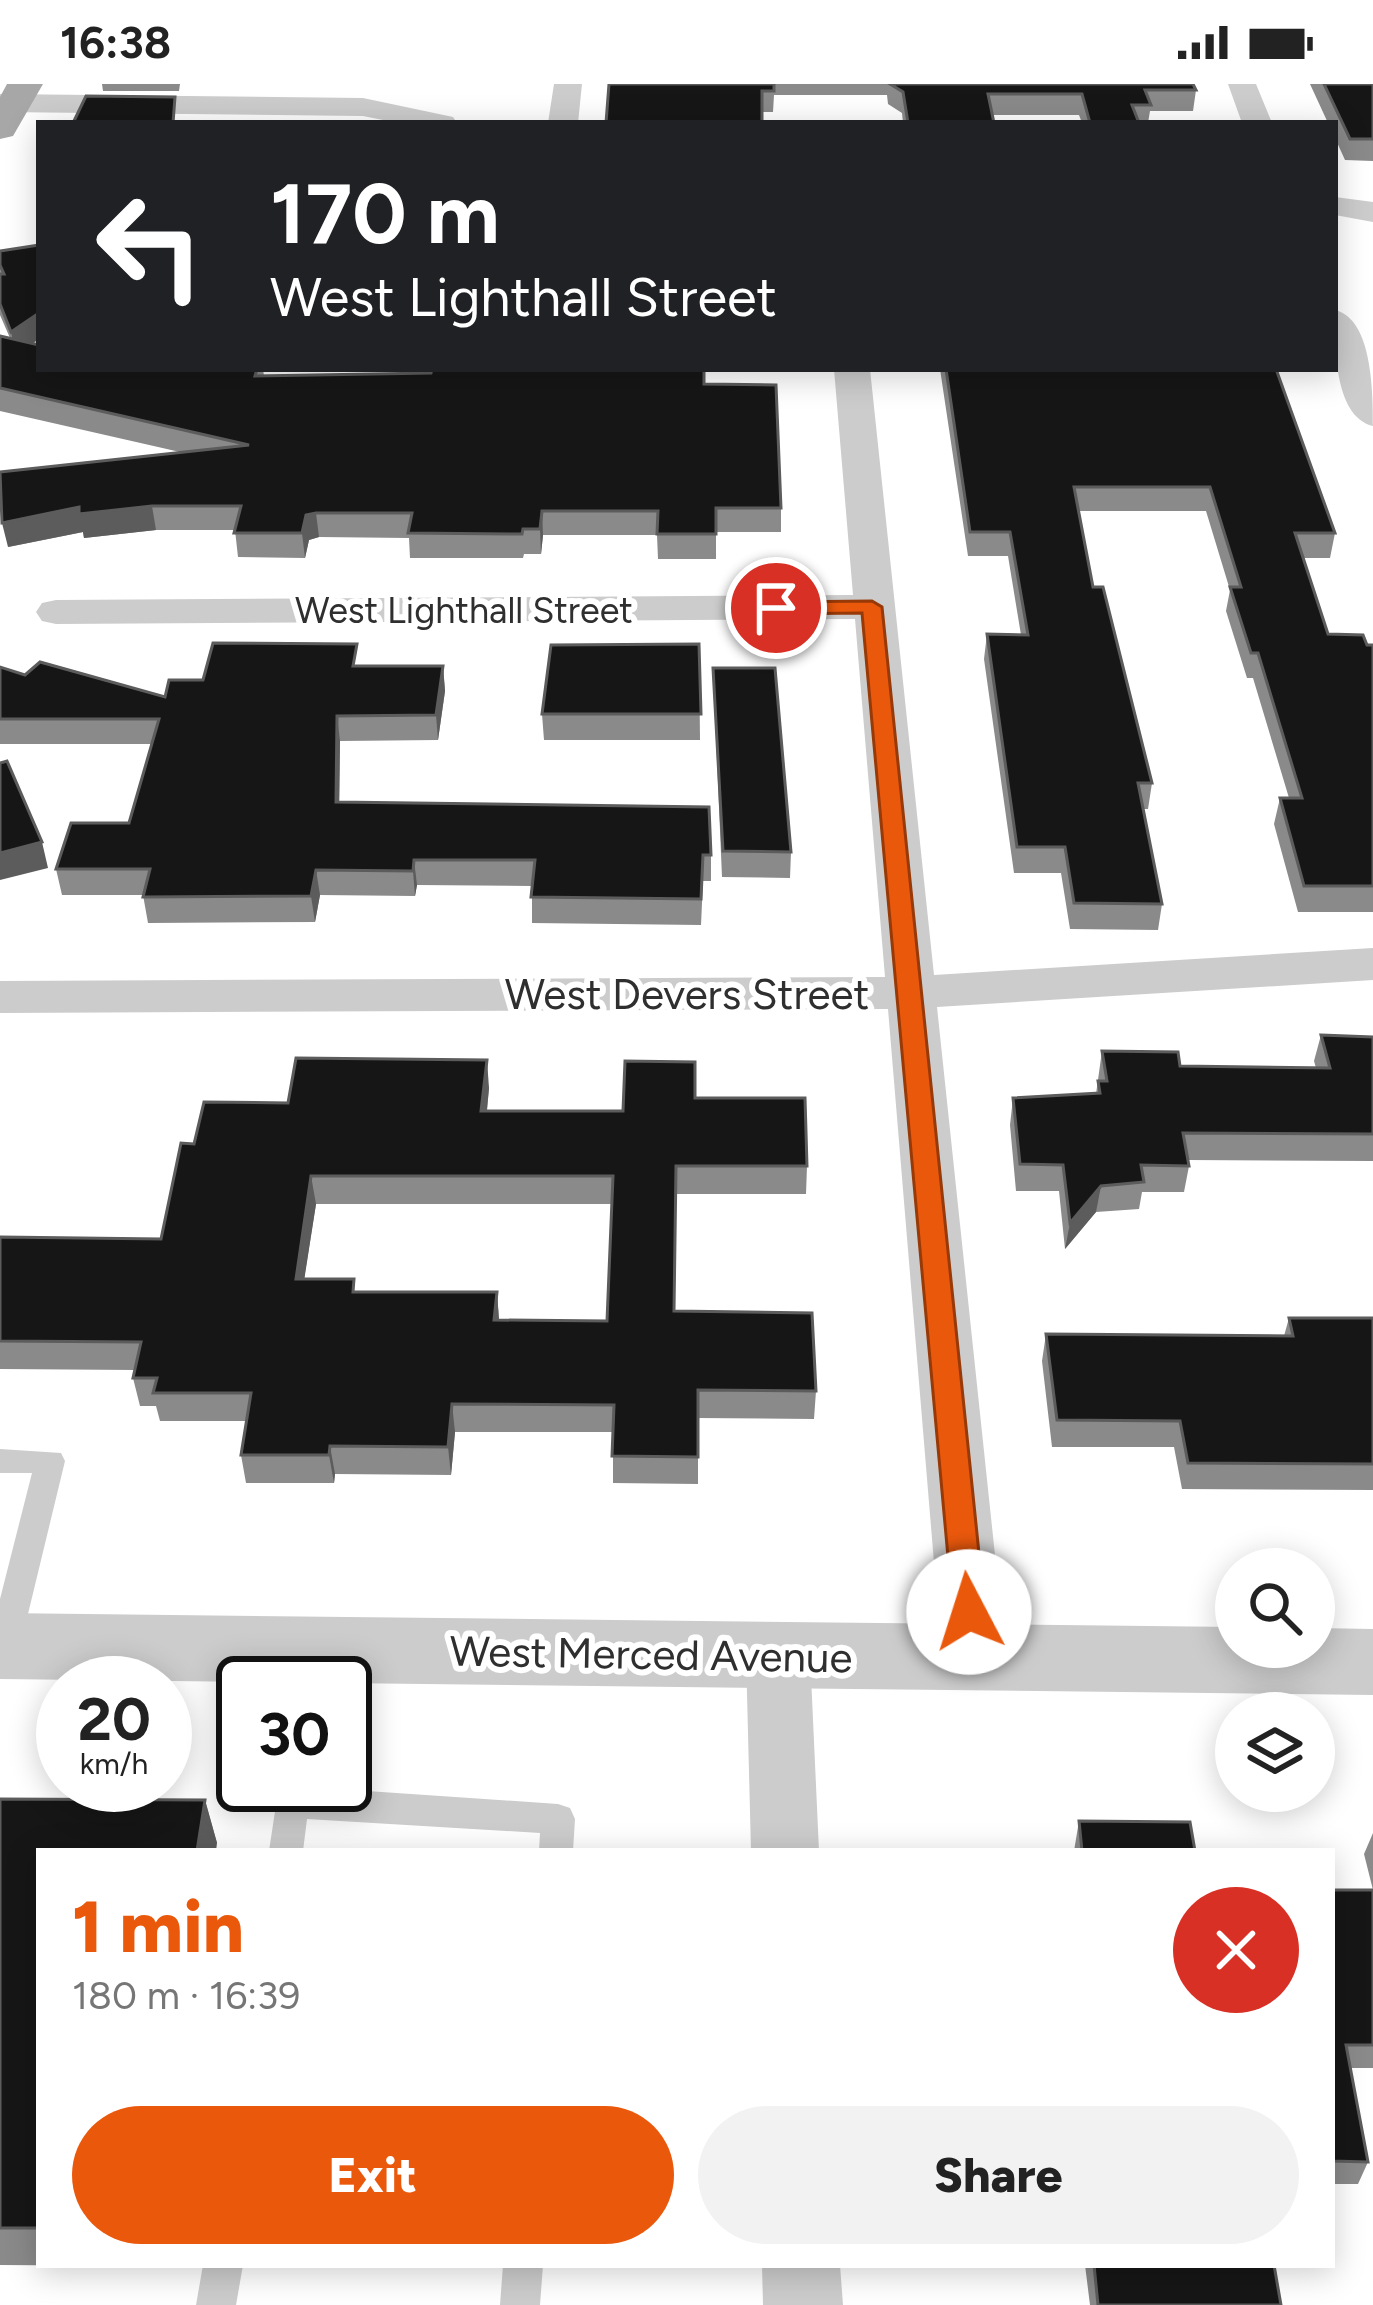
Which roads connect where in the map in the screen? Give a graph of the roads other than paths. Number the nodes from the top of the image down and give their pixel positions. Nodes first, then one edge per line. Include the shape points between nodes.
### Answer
1 (568, 84) edge
2 (1243, 84) edge
3 (10, 105) edge
4 (427, 120) edge
5 (563, 120) edge
6 (1256, 120) edge
7 (1338, 206) edge
8 (1373, 212) edge
9 (1338, 328) edge
10 (852, 372) edge
11 (1373, 415) edge
12 (872, 607) junction
13 (56, 612) dead end
14 (1373, 964) edge
15 (908, 993) junction
16 (0, 997) edge
17 (0, 1461) edge
18 (2, 1646) edge
19 (778, 1654) junction
20 (974, 1659) junction
21 (216, 1660) edge
22 (1373, 1663) edge
23 (372, 1664) edge
24 (372, 1801) edge
25 (291, 1812) edge
26 (286, 1848) edge
27 (556, 1848) edge
28 (785, 1848) edge
29 (223, 2268) edge
30 (524, 2268) edge
31 (801, 2268) edge
32 (217, 2305) edge
33 (520, 2305) edge
34 (802, 2305) edge

1 - 5 street
2 - 6 street
3 - 4 street via 363,107
7 - 8 street
9 - 11 street
10 - 12 street
12 - 13 street, West Lighthall Street
12 - 15 street
14 - 15 street, West Devers Street
15 - 16 street, West Devers Street
15 - 20 street
17 - 18 lane via 50,1461
18 - 21 street, West Merced Avenue
19 - 20 street, West Merced Avenue
19 - 23 street, West Merced Avenue
19 - 28 street
20 - 22 street, West Merced Avenue
24 - 27 lane via 558,1819
25 - 26 lane
29 - 32 lane
30 - 33 lane
31 - 34 street

